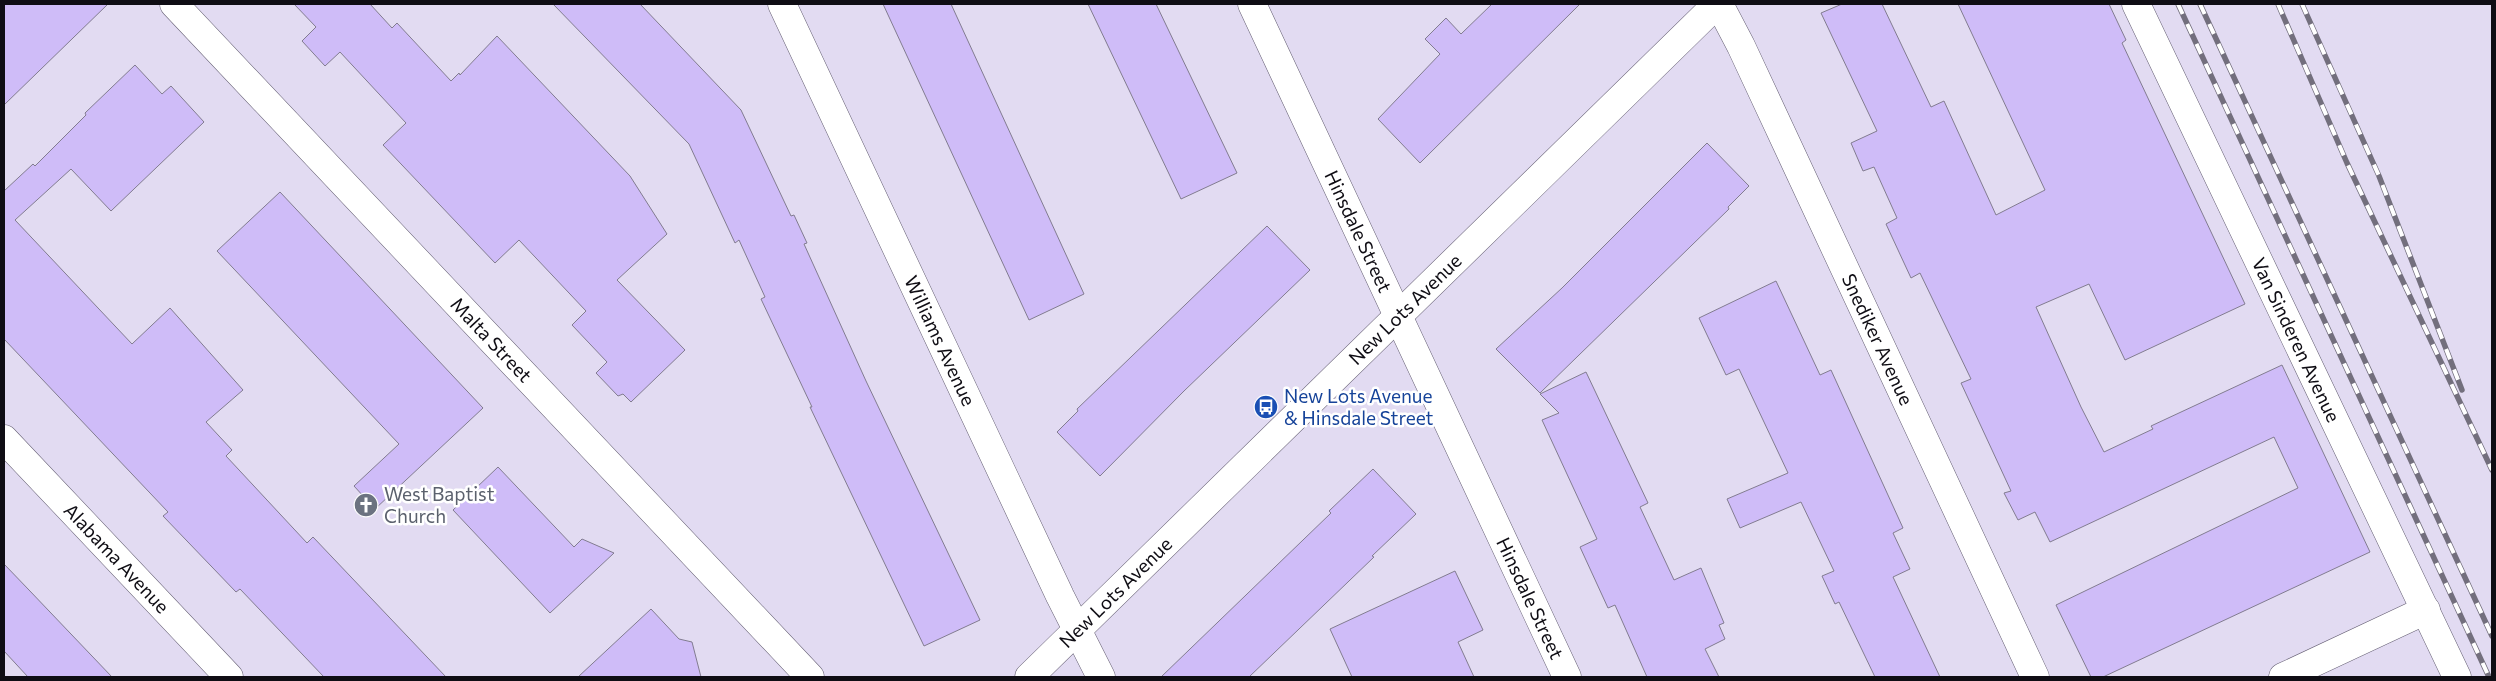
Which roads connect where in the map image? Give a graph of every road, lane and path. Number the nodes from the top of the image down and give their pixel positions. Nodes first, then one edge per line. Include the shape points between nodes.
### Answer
1 (174, 4) edge
2 (1252, 4) edge
3 (1718, 4) edge
4 (2136, 4) edge
5 (782, 10) edge
6 (1398, 315) junction
7 (4, 439) edge
8 (2426, 610) junction
9 (1077, 630) junction
10 (230, 677) edge
11 (810, 677) edge
12 (1029, 677) edge
13 (1101, 677) edge
14 (1567, 677) edge
15 (2034, 677) edge
16 (2283, 677) edge
17 (2457, 677) edge

1 - 11 street, Malta Street
2 - 6 street, Hinsdale Street
3 - 6 street, New Lots Avenue
3 - 15 street, Snediker Avenue via 1741,46
4 - 8 street, Van Sinderen Avenue
5 - 9 street, Williams Avenue
6 - 9 street, New Lots Avenue
6 - 14 street, Hinsdale Street
7 - 10 street, Alabama Avenue
8 - 16 street
8 - 17 street, Van Sinderen Avenue
9 - 12 street, New Lots Avenue
9 - 13 street, Williams Avenue

